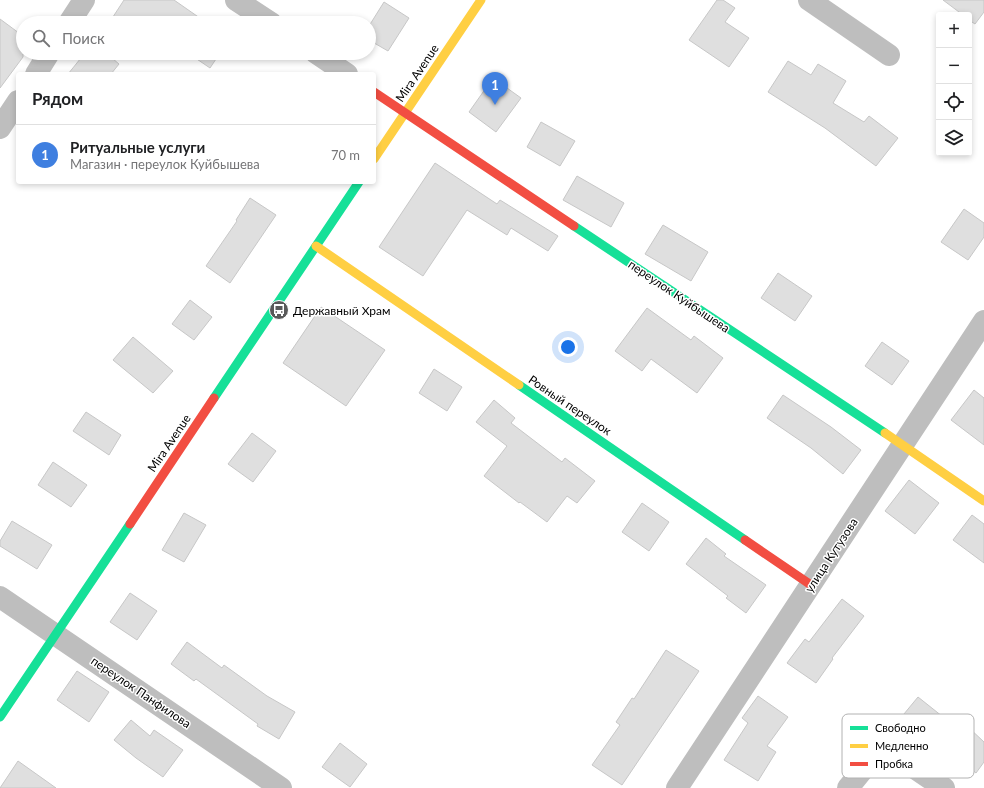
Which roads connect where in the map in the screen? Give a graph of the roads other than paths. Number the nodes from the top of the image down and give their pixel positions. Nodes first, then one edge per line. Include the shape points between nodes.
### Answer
1 (84, 0) edge
2 (236, 0) edge
3 (481, 0) edge
4 (809, 0) edge
5 (74, 16) edge
6 (260, 16) edge
7 (889, 55) dead end
8 (45, 60) edge
9 (326, 60) edge
10 (37, 72) edge
11 (344, 72) edge
12 (376, 93) edge
13 (16, 104) edge
14 (405, 113) junction
15 (0, 128) edge
16 (376, 156) edge
17 (357, 184) edge
18 (316, 246) junction
19 (984, 321) edge
20 (902, 445) junction
21 (984, 501) edge
22 (811, 585) junction
23 (0, 597) edge
24 (55, 634) junction
25 (0, 717) edge
26 (856, 778) edge
27 (929, 778) edge
28 (281, 788) edge
29 (677, 788) edge
30 (848, 788) edge
31 (944, 788) edge

1 - 5 street
2 - 6 street
3 - 14 street, Mira Avenue
4 - 7 street
8 - 10 street
9 - 11 street
12 - 14 street, переулок Куйбышева
13 - 15 street
14 - 16 street, Mira Avenue
14 - 20 street, переулок Куйбышева
17 - 18 street, Mira Avenue
18 - 22 street, Ровный переулок
18 - 24 street, Mira Avenue
19 - 20 street, улица Кутузова
20 - 21 street, переулок Куйбышева
20 - 22 street, улица Кутузова
22 - 29 street, улица Кутузова
23 - 24 street, переулок Панфилова
24 - 25 street, Mira Avenue
24 - 28 street, переулок Панфилова
26 - 30 street
27 - 31 street

